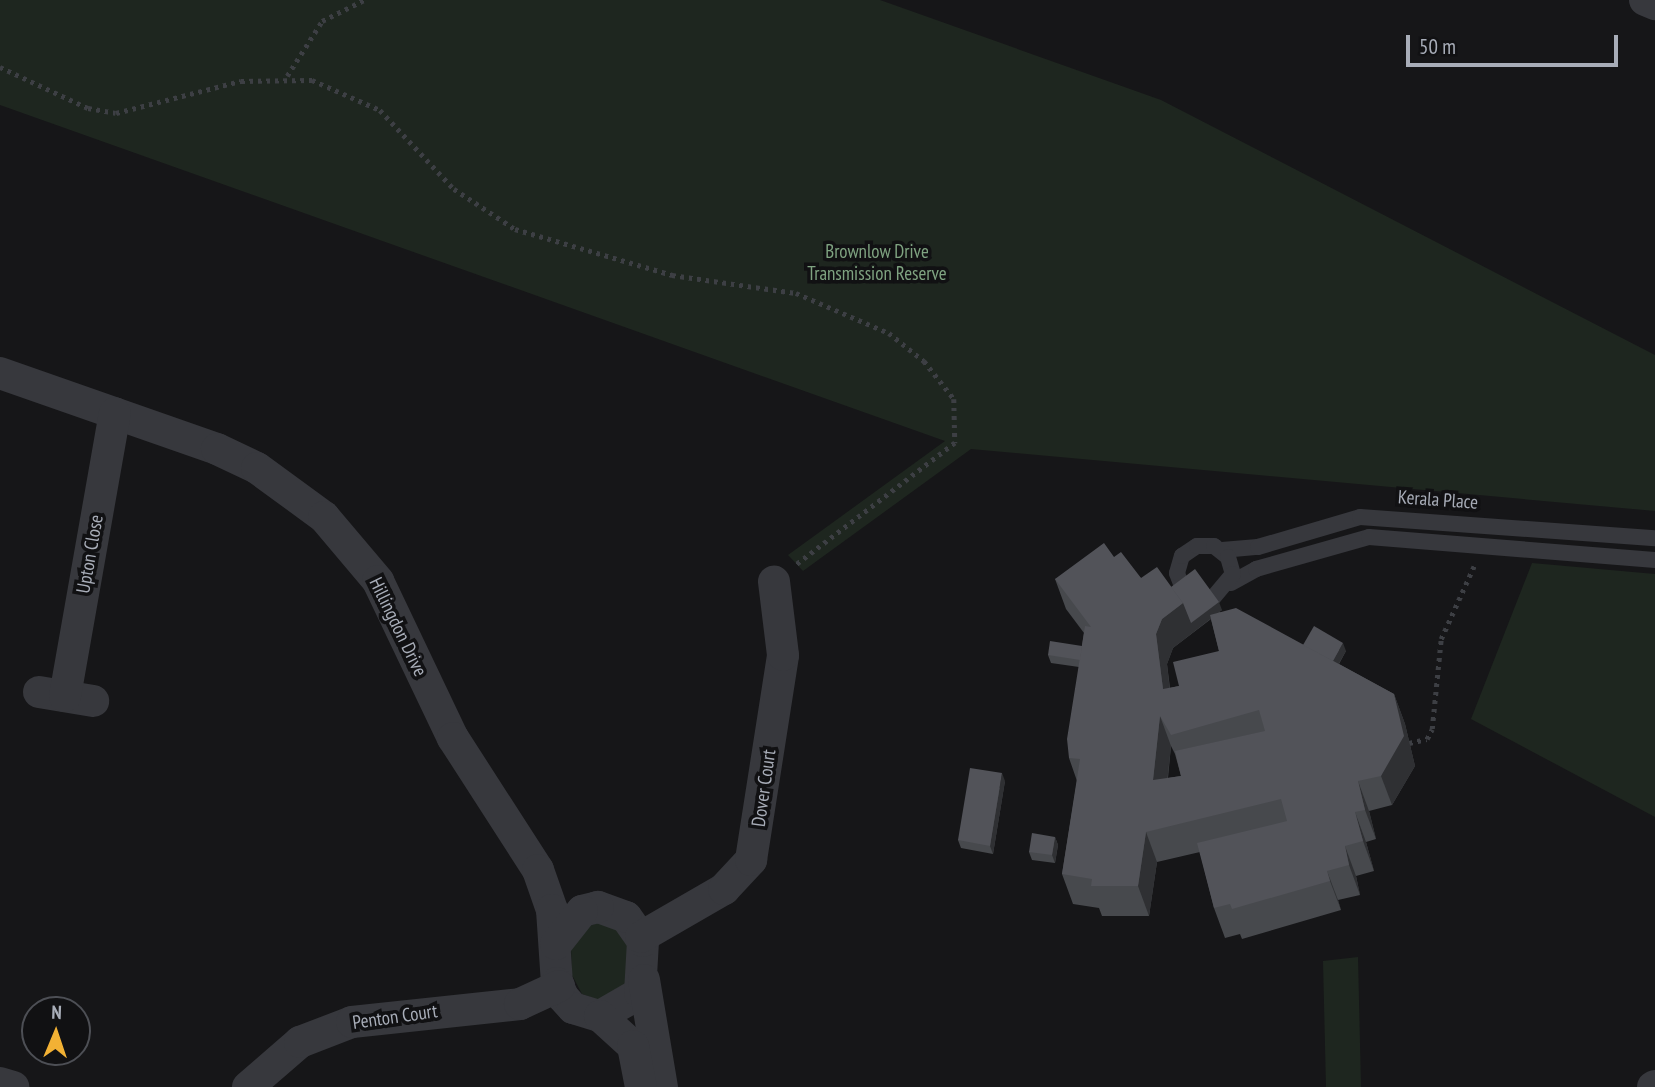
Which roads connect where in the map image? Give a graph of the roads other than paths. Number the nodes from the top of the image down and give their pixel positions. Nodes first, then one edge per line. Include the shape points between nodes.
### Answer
1 (1645, 0) edge
2 (1655, 4) edge
3 (0, 373) edge
4 (115, 413) junction
5 (1655, 538) edge
6 (1222, 550) junction
7 (1655, 560) edge
8 (774, 582) road end
9 (1231, 583) junction
10 (1183, 589) edge
11 (1213, 598) edge
12 (66, 696) dead end
13 (538, 870) junction
14 (598, 907) junction
15 (641, 937) junction
16 (556, 944) junction
17 (645, 980) junction
18 (559, 986) junction
19 (600, 1016) junction
20 (0, 1083) edge
21 (13, 1087) edge
22 (248, 1087) edge
23 (641, 1087) edge
24 (662, 1087) edge

1 - 2 street
3 - 4 street, Hillingdon Drive
4 - 12 street, Upton Close
4 - 13 street, Hillingdon Drive via 257,468 324,517 355,550 378,581 453,738
5 - 6 lane, Kerala Place via 1360,517 1258,547
6 - 9 lane via 1232,565
6 - 10 lane, Kerala Place via 1197,546 1182,556 1177,573
7 - 9 lane via 1368,537 1256,569
8 - 15 street, Dover Court via 783,655 751,860 724,889
9 - 11 lane
13 - 14 street, Hillingdon Drive
13 - 16 street, Hillingdon Drive
14 - 15 street via 626,917
14 - 16 street via 571,920
15 - 17 street
16 - 18 street
17 - 19 street via 631,1004
17 - 24 street
18 - 19 street via 573,1008
18 - 22 street, Penton Court via 520,1004 352,1021 300,1042
19 - 23 street via 633,1046
20 - 21 street

